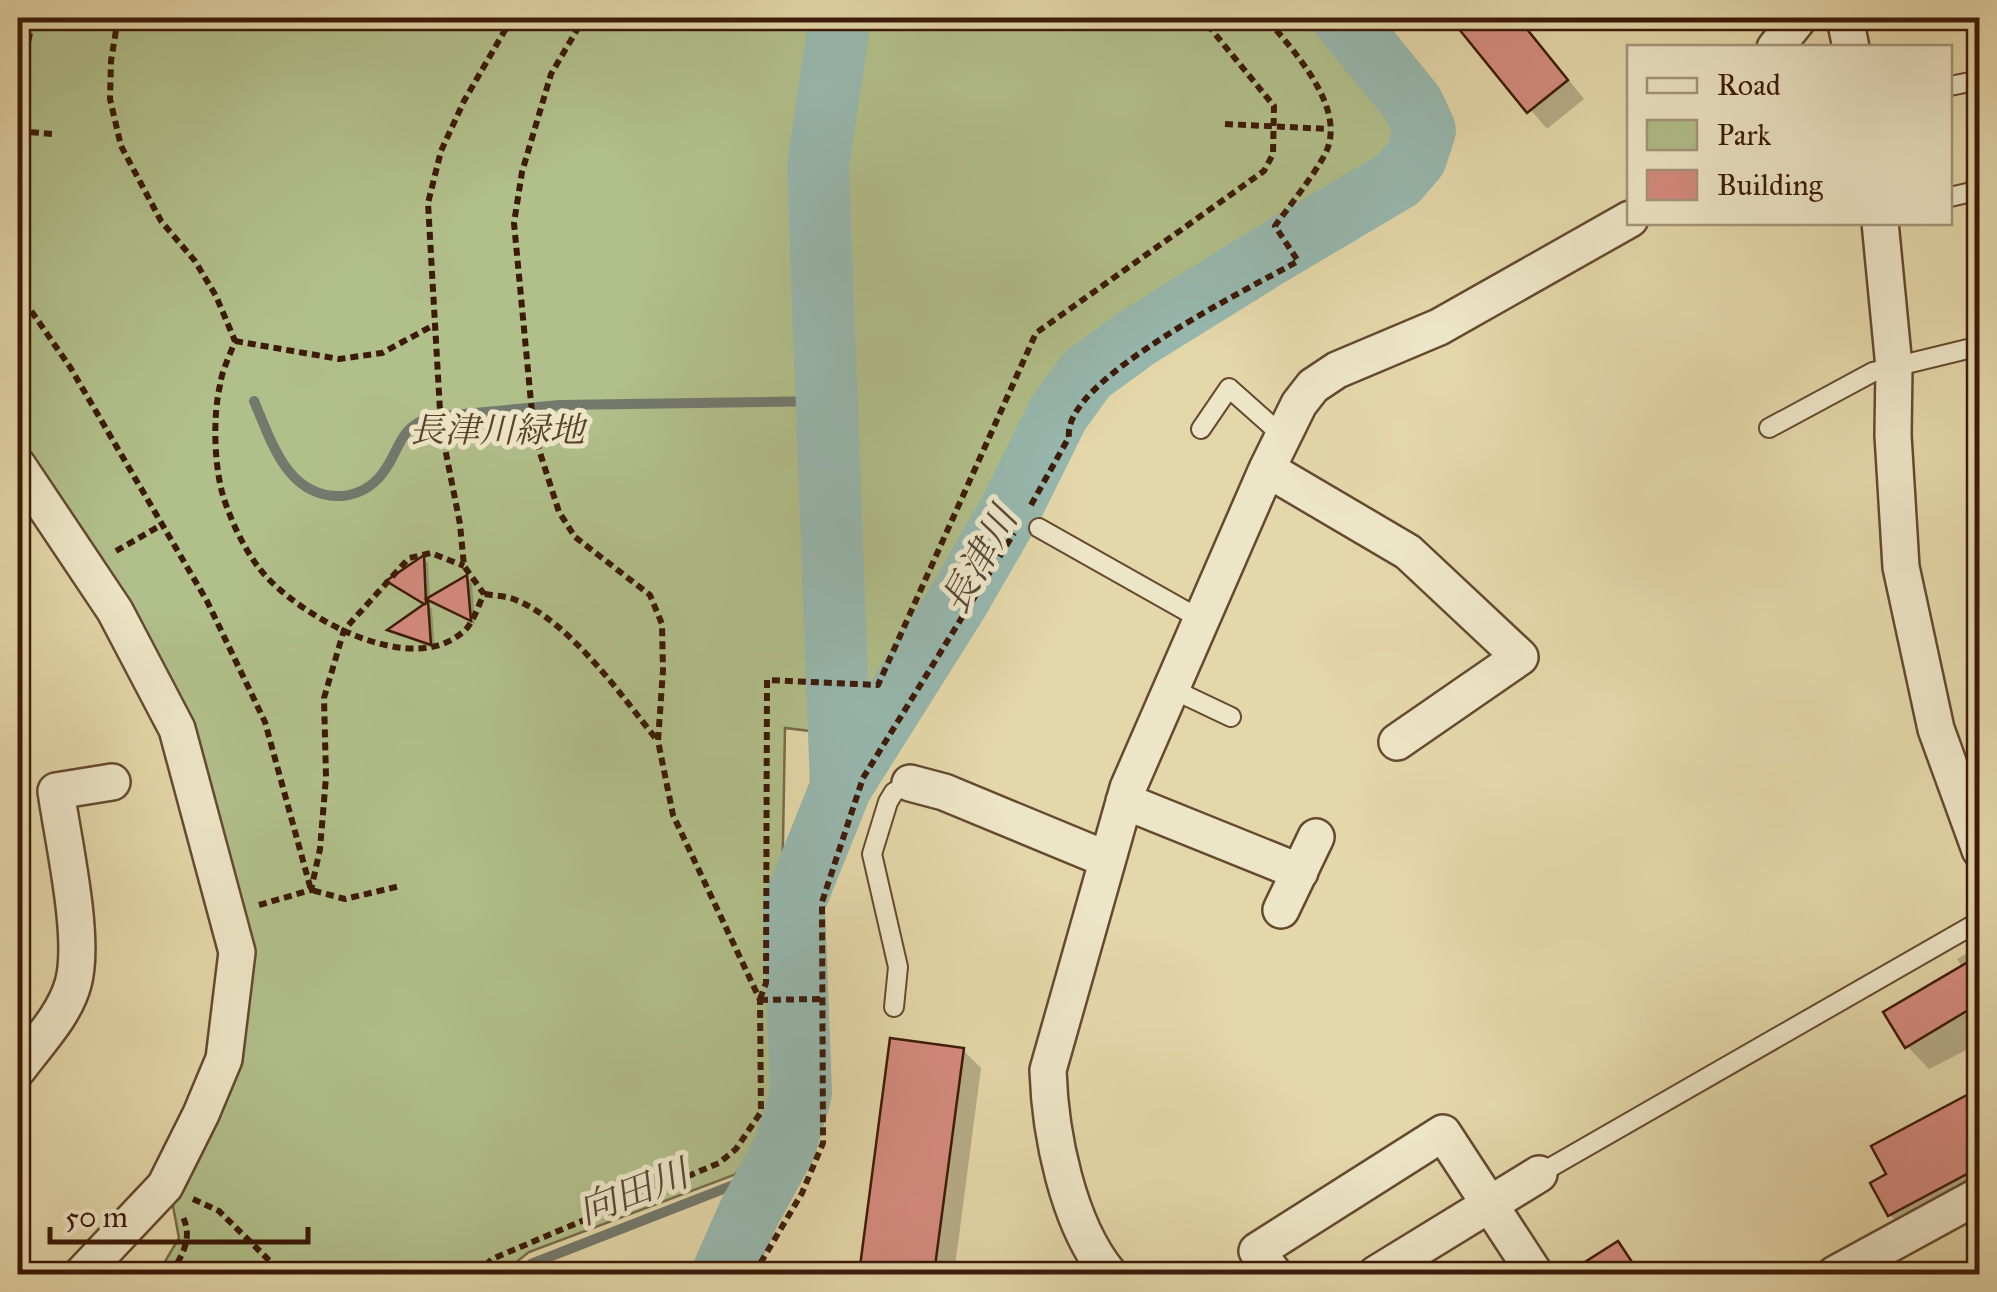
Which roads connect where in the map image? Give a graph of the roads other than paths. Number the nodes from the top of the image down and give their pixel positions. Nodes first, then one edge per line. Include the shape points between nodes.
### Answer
1 (1799, 18) edge
2 (1777, 45) edge
3 (1980, 80) edge
4 (1952, 86) edge
5 (1980, 190) edge
6 (1952, 197) edge
7 (1627, 221) edge
8 (1880, 225) edge
9 (1980, 346) edge
10 (1894, 366) junction
11 (1769, 428) dead end
12 (1201, 429) dead end
13 (1284, 437) junction
14 (18, 466) edge
15 (1268, 469) junction
16 (1039, 528) dead end
17 (1202, 620) junction
18 (1172, 688) junction
19 (1231, 717) dead end
20 (1397, 742) dead end
21 (112, 782) dead end
22 (910, 783) joint
23 (1124, 801) junction
24 (1316, 837) dead end
25 (1980, 850) edge
26 (1106, 859) junction
27 (1300, 872) junction
28 (1281, 910) dead end
29 (1980, 921) edge
30 (894, 1006) dead end
31 (18, 1069) edge
32 (1539, 1174) joint
33 (1980, 1195) edge
34 (1489, 1203) junction
35 (82, 1274) edge
36 (1108, 1274) edge
37 (1274, 1274) edge
38 (1376, 1274) edge
39 (1535, 1274) edge
40 (1835, 1274) edge

1 - 2 street
3 - 4 lane
5 - 6 lane
7 - 13 street via 1440,327 1337,370 1313,386
8 - 10 street
9 - 10 lane
10 - 11 lane
10 - 25 street via 1901,566 1936,729
12 - 13 lane via 1228,388
13 - 15 street
14 - 35 street via 115,611 177,729 237,952 224,1060 202,1114 165,1186
15 - 17 street
15 - 20 street via 1408,552 1520,657
16 - 17 lane
17 - 18 street
18 - 19 lane
18 - 23 street
21 - 31 street via 56,791 78,945 73,985
22 - 26 street
22 - 30 lane via 888,802 872,854 898,966
23 - 26 street
23 - 27 street
24 - 27 street
26 - 36 street via 1048,1070 1081,1234
27 - 28 street
29 - 32 lane
32 - 34 street
33 - 40 street
34 - 37 street via 1443,1133 1256,1251
34 - 38 street
34 - 39 street

